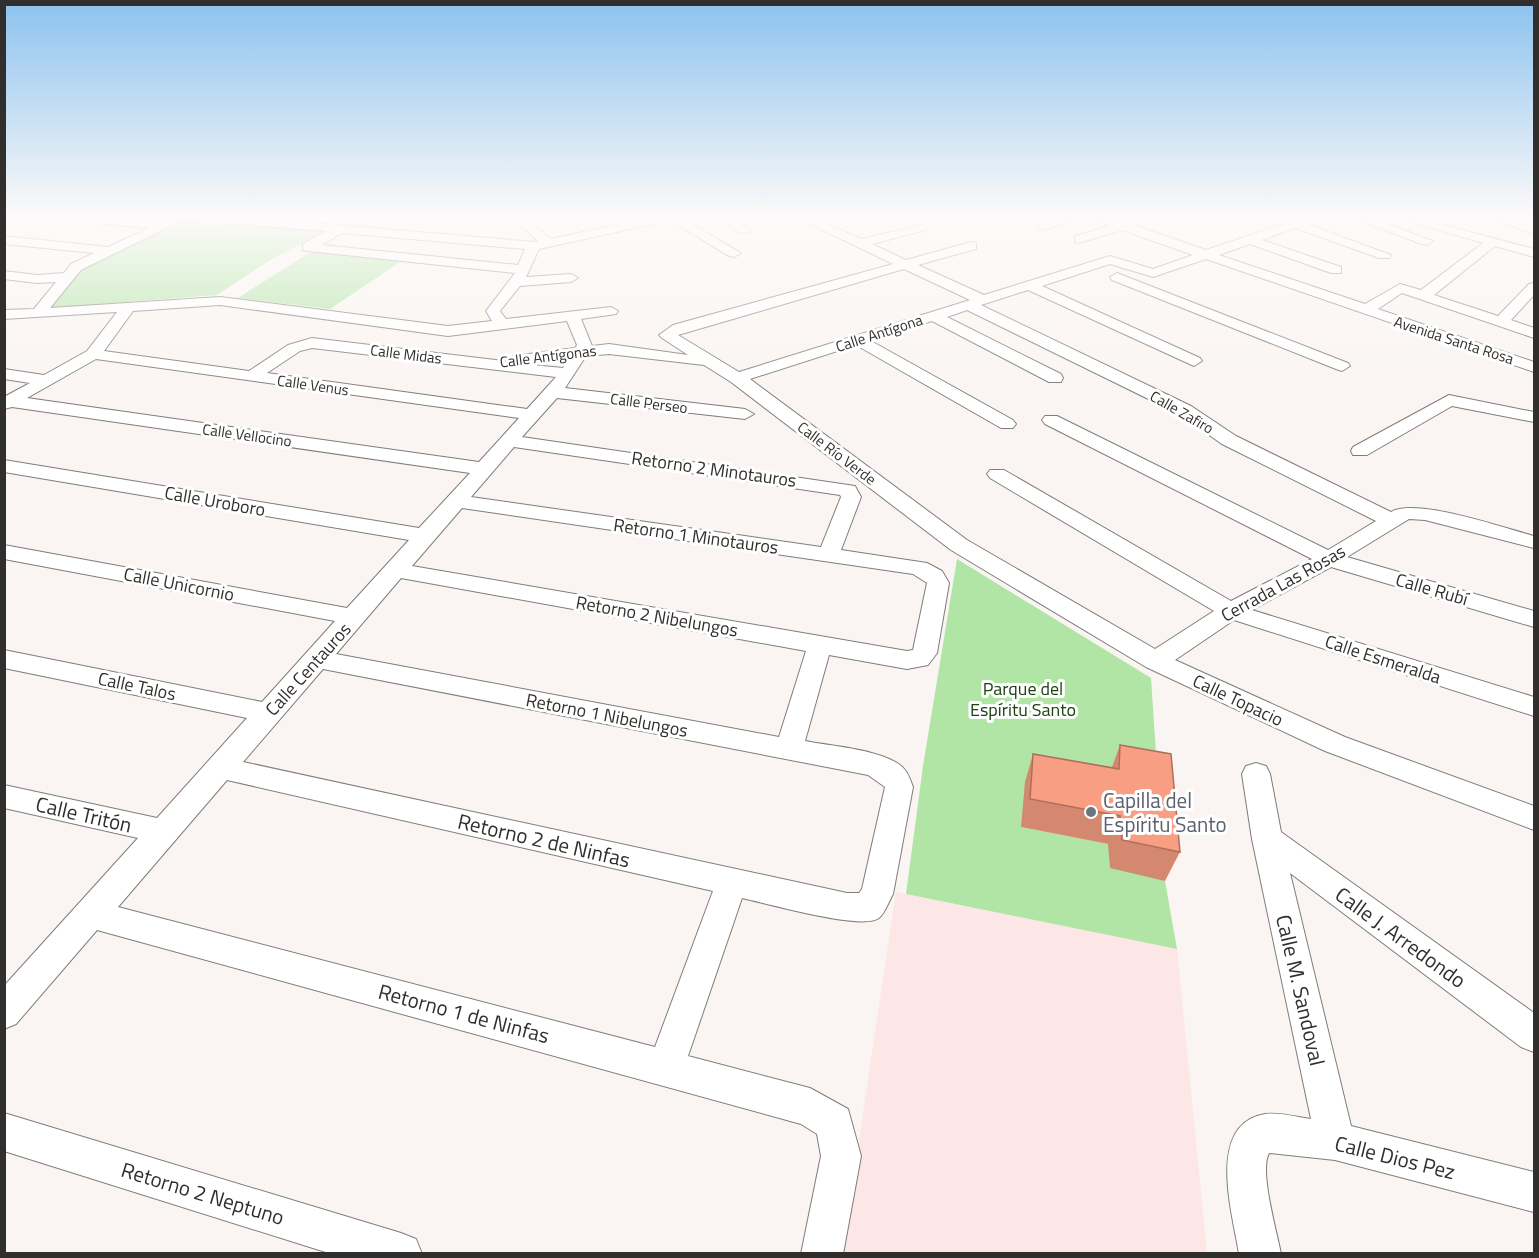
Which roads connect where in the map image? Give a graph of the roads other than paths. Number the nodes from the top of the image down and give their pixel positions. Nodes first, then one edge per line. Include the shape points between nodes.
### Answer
1 (67, 277) edge
2 (26, 278) edge
3 (56, 278) edge
4 (518, 278) edge
5 (564, 278) edge
6 (571, 278) dead end
7 (821, 278) edge
8 (855, 278) edge
9 (929, 278) edge
10 (1055, 278) edge
11 (1120, 278) edge
12 (1273, 278) edge
13 (1447, 278) edge
14 (833, 284) junction
15 (1030, 286) junction
16 (1532, 294) edge
17 (1424, 295) junction
18 (978, 304) junction
19 (130, 305) junction
20 (1366, 310) junction
21 (611, 311) dead end
22 (39, 312) junction
23 (4, 315) edge
24 (932, 315) junction
25 (572, 316) junction
26 (1502, 321) junction
27 (502, 325) junction
28 (1534, 333) edge
29 (858, 340) junction
30 (581, 350) junction
31 (93, 354) junction
32 (1194, 361) dead end
33 (713, 363) junction
34 (489, 364) junction
35 (1342, 366) dead end
36 (1534, 366) edge
37 (4, 374) edge
38 (252, 376) junction
39 (737, 378) junction
40 (1055, 378) dead end
41 (47, 380) junction
42 (561, 383) junction
43 (6, 403) edge
44 (745, 414) dead end
45 (533, 415) junction
46 (1534, 417) edge
47 (1051, 420) dead end
48 (1007, 424) dead end
49 (510, 441) junction
50 (1359, 451) dead end
51 (4, 466) edge
52 (485, 469) junction
53 (997, 474) dead end
54 (458, 501) junction
55 (1391, 520) junction
56 (426, 536) junction
57 (1534, 542) edge
58 (959, 545) joint
59 (4, 552) edge
60 (828, 556) junction
61 (1329, 559) junction
62 (396, 570) junction
63 (1231, 611) junction
64 (354, 617) junction
65 (1534, 619) edge
66 (820, 645) junction
67 (4, 658) edge
68 (317, 659) junction
69 (919, 659) joint
70 (1155, 661) junction
71 (1534, 707) edge
72 (269, 713) junction
73 (789, 750) junction
74 (221, 768) junction
75 (1256, 774) dead end
76 (4, 796) edge
77 (1534, 818) edge
78 (164, 832) junction
79 (1267, 839) junction
80 (732, 882) junction
81 (867, 908) joint
82 (90, 914) junction
83 (8, 1003) edge
84 (1534, 1034) edge
85 (666, 1066) junction
86 (4, 1132) edge
87 (1335, 1141) junction
88 (1534, 1192) edge
89 (401, 1254) edge
90 (822, 1254) edge
91 (1260, 1254) edge

1 - 22 street
2 - 3 street
4 - 27 street via 493,311
5 - 6 street
7 - 14 street
8 - 14 street
9 - 18 street, Calle Zafiro
10 - 15 street, Calle Antígona
11 - 35 street
12 - 20 street, Avenida Santa Rosa
13 - 17 street
14 - 33 street, Calle Río Verde via 668,332 669,338
15 - 18 street, Calle Antígona
15 - 32 street
16 - 26 street
17 - 20 street via 1400,288
17 - 26 street
18 - 24 street, Calle Antígona
18 - 55 street, Calle Zafiro via 1185,410 1228,440
19 - 22 street
19 - 27 street via 220,301 448,331
19 - 31 street
20 - 36 street, Avenida Santa Rosa
21 - 25 street
22 - 23 street
24 - 29 street, Calle Antígona
24 - 40 street
25 - 27 street
25 - 30 street via 585,345
26 - 28 street
29 - 39 street, Calle Antígona
29 - 48 street
30 - 33 street, Calle Antígonas via 609,349
30 - 34 street, Calle Antígonas
30 - 42 street, Calle Centauros
31 - 38 street, Calle Venus
31 - 41 street
33 - 39 street, Calle Río Verde
34 - 38 street, Calle Midas via 312,343 294,348
34 - 42 street, Calle Midas
37 - 41 street
38 - 45 street, Calle Venus
39 - 58 street, Calle Río Verde
41 - 43 street
42 - 44 street, Calle Perseo
42 - 45 street, Calle Centauros
43 - 52 street, Calle Vellocino
45 - 49 street, Calle Centauros
46 - 50 street via 1454,399
47 - 61 street
49 - 52 street, Calle Centauros
49 - 60 street, Retorno 2 Minotauros via 848,490 851,497
51 - 56 street, Calle Uroboro
52 - 54 street, Calle Centauros
53 - 63 street, Calle Esmeralda
54 - 56 street, Calle Centauros
54 - 60 street, Retorno 1 Minotauros
55 - 57 street, Cerrada Las Rosas via 1414,511
55 - 61 street, Cerrada Las Rosas
56 - 62 street, Calle Centauros
58 - 70 street, Calle Topacio
59 - 64 street, Calle Unicornio
60 - 69 street, Retorno 1 Minotauros via 919,568 934,576 938,583 925,653
61 - 63 street, Cerrada Las Rosas
61 - 65 street, Calle Rubí
62 - 64 street, Calle Centauros
62 - 66 street, Retorno 2 Nibelungos
63 - 70 street, Cerrada Las Rosas
63 - 71 street, Calle Esmeralda
64 - 68 street, Calle Centauros
66 - 69 street, Retorno 2 Nibelungos
66 - 73 street
67 - 72 street, Calle Talos
68 - 72 street, Calle Centauros
68 - 73 street, Retorno 1 Nibelungos
70 - 77 street, Calle Topacio via 1335,744
72 - 74 street, Calle Centauros
73 - 81 street, Retorno 1 Nibelungos via 874,765 894,776 899,787 877,894
74 - 78 street, Calle Centauros
74 - 80 street, Retorno 2 de Ninfas
75 - 79 street, Calle M. Sandoval
76 - 78 street, Calle Tritón
78 - 82 street, Calle Centauros
79 - 84 street, Calle J. Arredondo
79 - 87 street, Calle M. Sandoval
80 - 81 street, Retorno 2 de Ninfas
80 - 85 street
82 - 83 street, Calle Centauros
82 - 85 street, Retorno 1 de Ninfas
85 - 90 street, Retorno 1 de Ninfas via 810,1107 834,1123 841,1156
86 - 89 street, Retorno 2 Neptuno
87 - 88 street, Calle Dios Pez
87 - 91 street, Calle Dios Pez via 1265,1133 1248,1147

